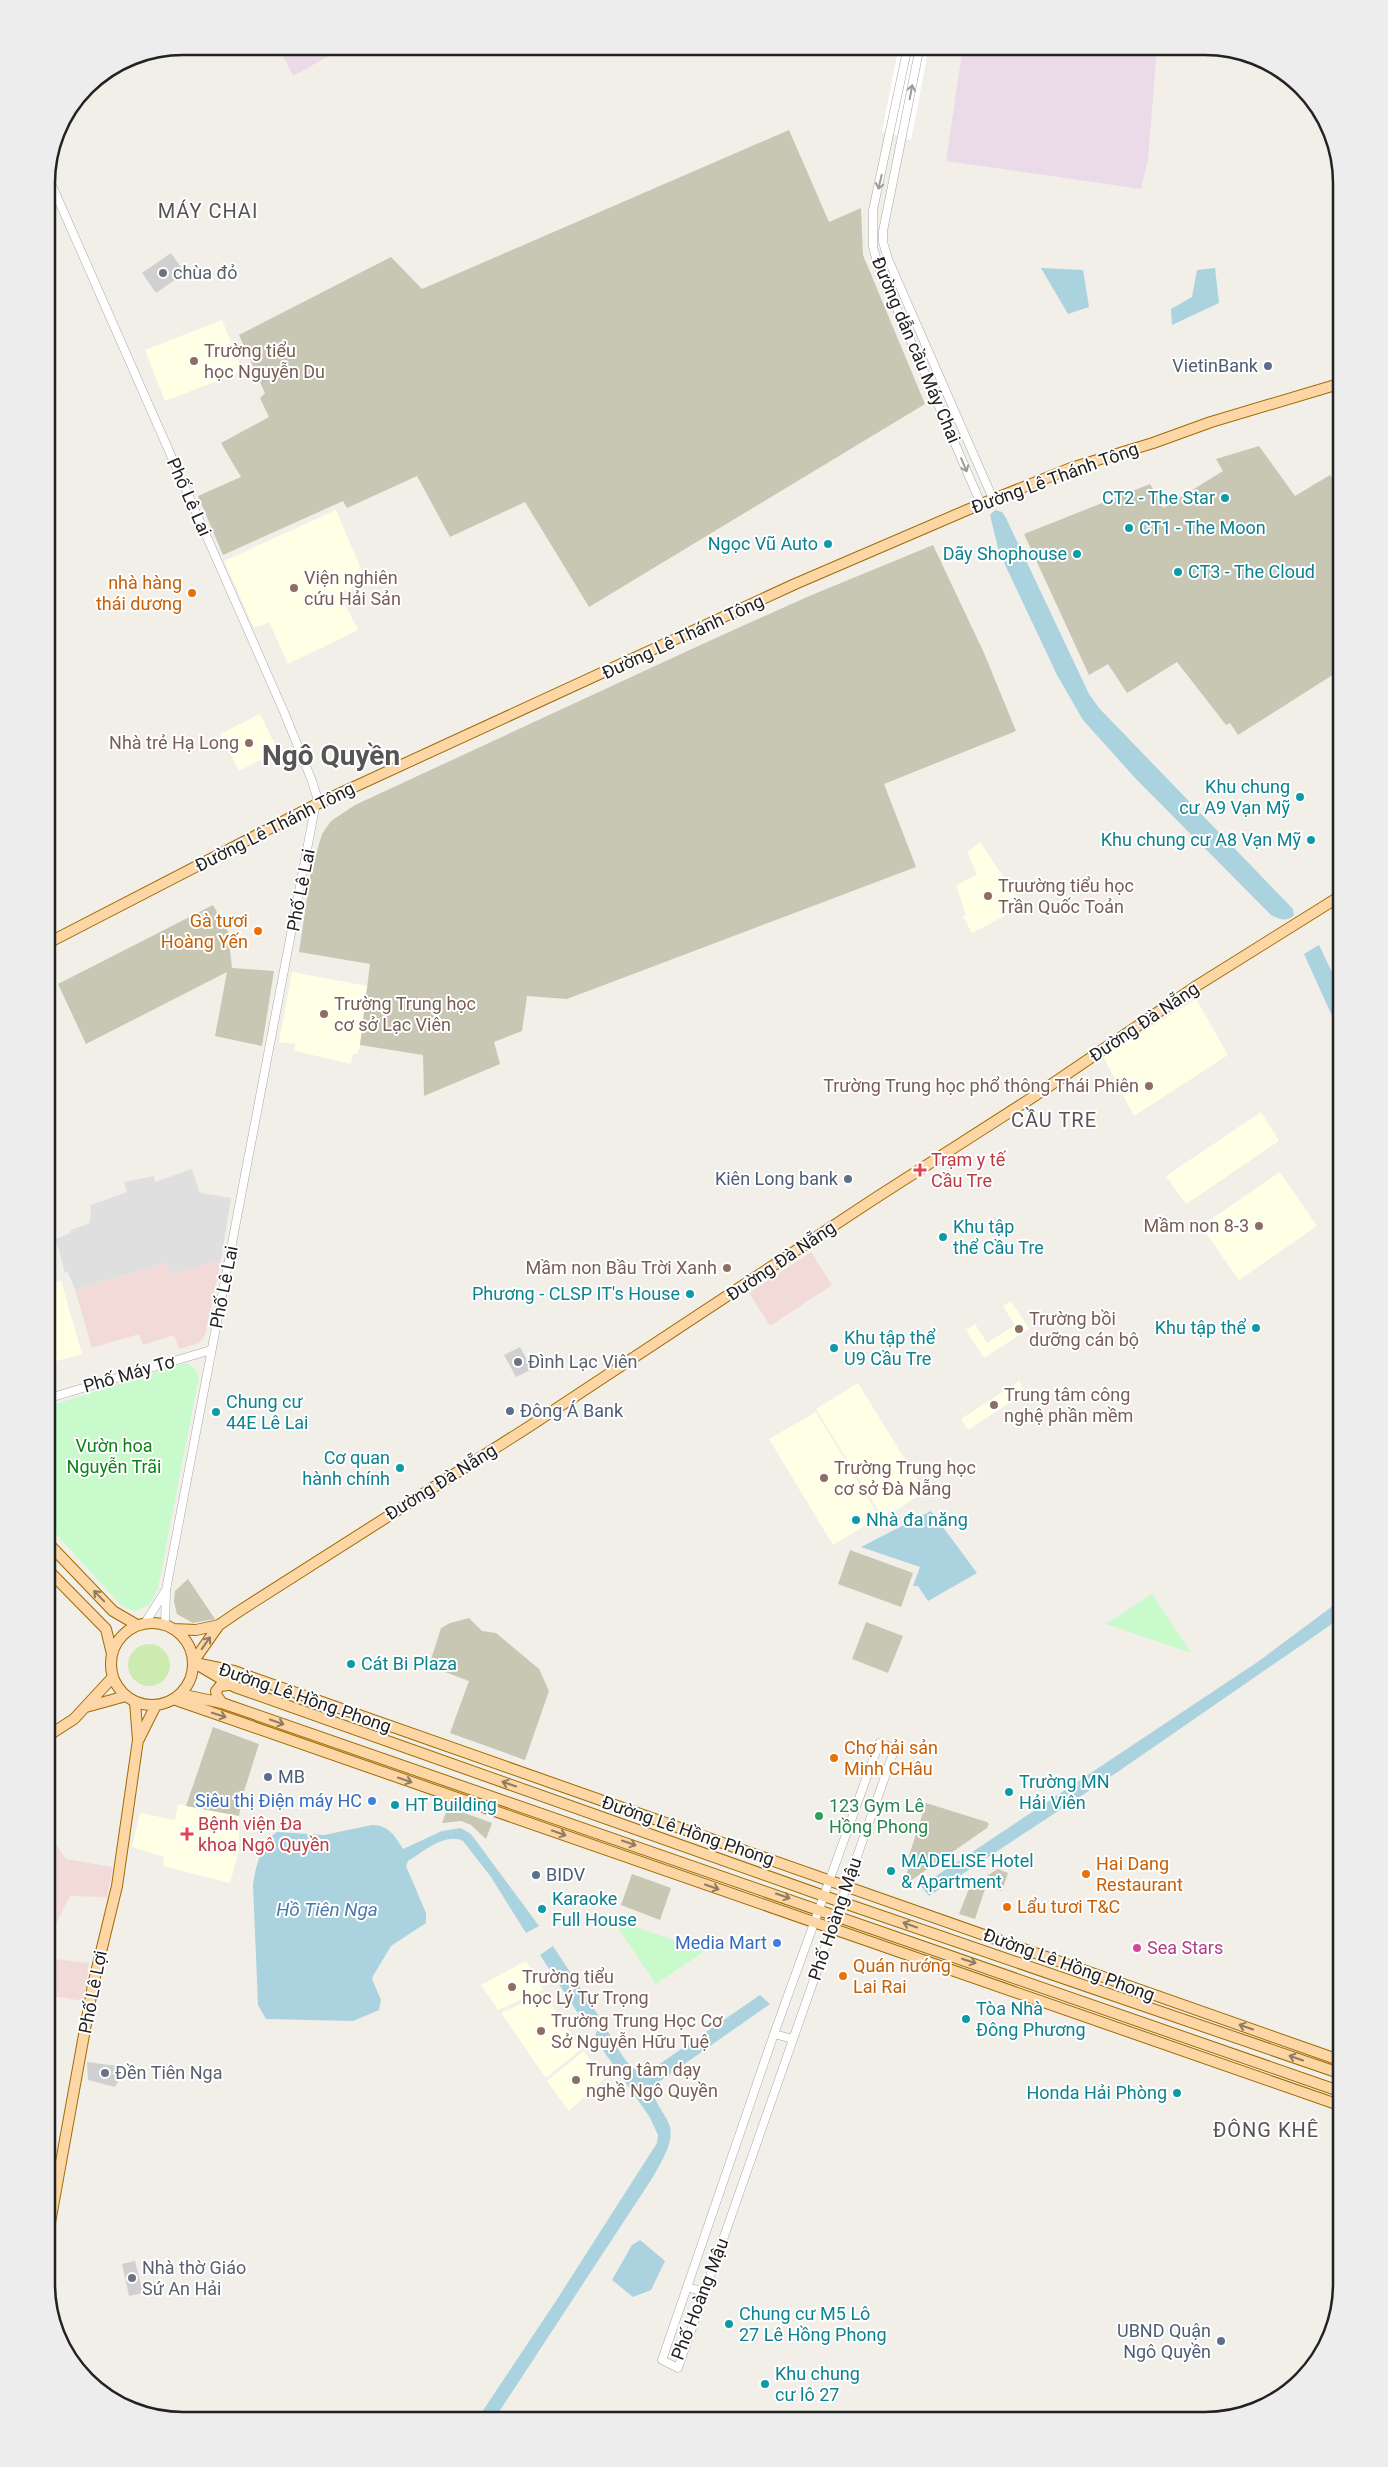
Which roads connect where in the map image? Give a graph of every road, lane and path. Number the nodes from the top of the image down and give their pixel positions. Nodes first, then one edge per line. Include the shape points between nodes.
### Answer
1 (906, 55) edge
2 (918, 55) edge
3 (55, 192) edge
4 (1333, 386) edge
5 (992, 500) junction
6 (981, 504) junction
7 (317, 804) junction
8 (1333, 901) edge
9 (55, 939) edge
10 (211, 1350) junction
11 (55, 1396) edge
12 (55, 1550) edge
13 (55, 1577) edge
14 (166, 1590) junction
15 (141, 1624) junction
16 (219, 1625) junction
17 (170, 1627) junction
18 (112, 1654) junction
19 (193, 1662) junction
20 (113, 1677) junction
21 (229, 1685) junction
22 (176, 1697) junction
23 (131, 1699) junction
24 (222, 1703) junction
25 (156, 1705) junction
26 (84, 1707) junction
27 (398, 1730) junction
28 (55, 1731) edge
29 (138, 1740) junction
30 (393, 1743) junction
31 (388, 1760) junction
32 (384, 1773) junction
33 (601, 1801) junction
34 (596, 1815) junction
35 (830, 1880) junction
36 (847, 1886) junction
37 (825, 1896) junction
38 (841, 1902) junction
39 (820, 1909) junction
40 (837, 1915) junction
41 (815, 1924) junction
42 (832, 1930) junction
43 (774, 2034) junction
44 (793, 2039) junction
45 (1333, 2058) edge
46 (1333, 2071) edge
47 (1333, 2089) edge
48 (1333, 2103) edge
49 (55, 2186) edge
50 (57, 2189) junction
51 (55, 2199) edge
52 (687, 2287) junction
53 (704, 2292) junction

1 -> 6 street, Đường dẫn cầu Máy Chai via 873,210 873,247
5 -> 2 street, Đường dẫn cầu Máy Chai via 883,242
3 - 7 street, Phố Lê Lai via 284,712 312,781
4 - 5 main road, Đường Lê Thánh Tông via 1071,468
5 - 6 main road, Đường Lê Thánh Tông
6 - 7 main road, Đường Lê Thánh Tông via 795,584
7 - 9 main road, Đường Lê Thánh Tông
7 - 10 street, Phố Lê Lai
8 - 16 main road, Đường Đà Nẵng via 1198,985 1030,1099 530,1426
10 - 11 street, Phố Máy Tơ
10 - 14 street, Phố Lê Lai
15 -> 12 main road via 113,1611
13 - 18 main road via 106,1629
14 - 15 street, Phố Lê Lai
14 - 17 street, Phố Lê Lai
15 - 17 main road
15 - 18 main road via 121,1637
16 - 17 main road, Đường Đà Nẵng via 196,1630
19 -> 16 main road, Đường Đà Nẵng
17 - 19 main road via 187,1643
18 - 20 main road
19 - 21 main road, Đường Lê Hồng Phong
19 - 22 main road via 190,1679
19 - 27 main road, Đường Lê Hồng Phong via 234,1671
20 - 23 main road
20 - 26 main road
21 - 24 main road via 220,1686 216,1691
21 - 30 main road, Đường Lê Hồng Phong
22 - 24 main road, Đường Lê Hồng Phong
22 - 25 main road
22 -> 32 main road
23 - 25 main road
23 - 26 main road
23 - 29 main road, Phố Lê Lợi
24 -> 31 main road, Đường Lê Hồng Phong
25 - 29 main road, Phố Lê Lợi
26 - 28 main road via 74,1719
27 - 30 main road
27 - 33 main road, Đường Lê Hồng Phong
29 - 50 main road, Phố Lê Lợi via 117,1886 93,1985
34 -> 30 main road, Đường Lê Hồng Phong
31 - 32 main road
31 -> 39 main road, Đường Lê Hồng Phong
32 -> 41 main road
33 - 34 main road
33 - 35 main road, Đường Lê Hồng Phong
34 - 37 main road, Đường Lê Hồng Phong
35 - 36 main road, Đường Lê Hồng Phong
35 - 36 street, Phố Hoàng Mậu via 879,1743 895,1748
35 - 37 street, Phố Hoàng Mậu
36 - 38 street, Phố Hoàng Mậu
45 -> 36 main road, Đường Lê Hồng Phong
37 - 38 main road, Đường Lê Hồng Phong
37 - 39 street, Phố Hoàng Mậu
38 - 40 street, Phố Hoàng Mậu
46 -> 38 main road, Đường Lê Hồng Phong
39 - 40 main road, Đường Lê Hồng Phong
39 - 41 street, Phố Hoàng Mậu
40 - 42 street, Phố Hoàng Mậu
40 -> 47 main road, Đường Lê Hồng Phong
41 - 42 main road
41 - 43 street, Phố Hoàng Mậu
42 - 44 street, Phố Hoàng Mậu
42 - 48 main road
43 - 44 street
43 - 52 street, Phố Hoàng Mậu
44 - 53 street, Phố Hoàng Mậu
49 - 50 street
50 - 51 main road, Phố Lê Lợi
52 - 53 street
52 - 53 street, Phố Hoàng Mậu via 662,2360 678,2368

